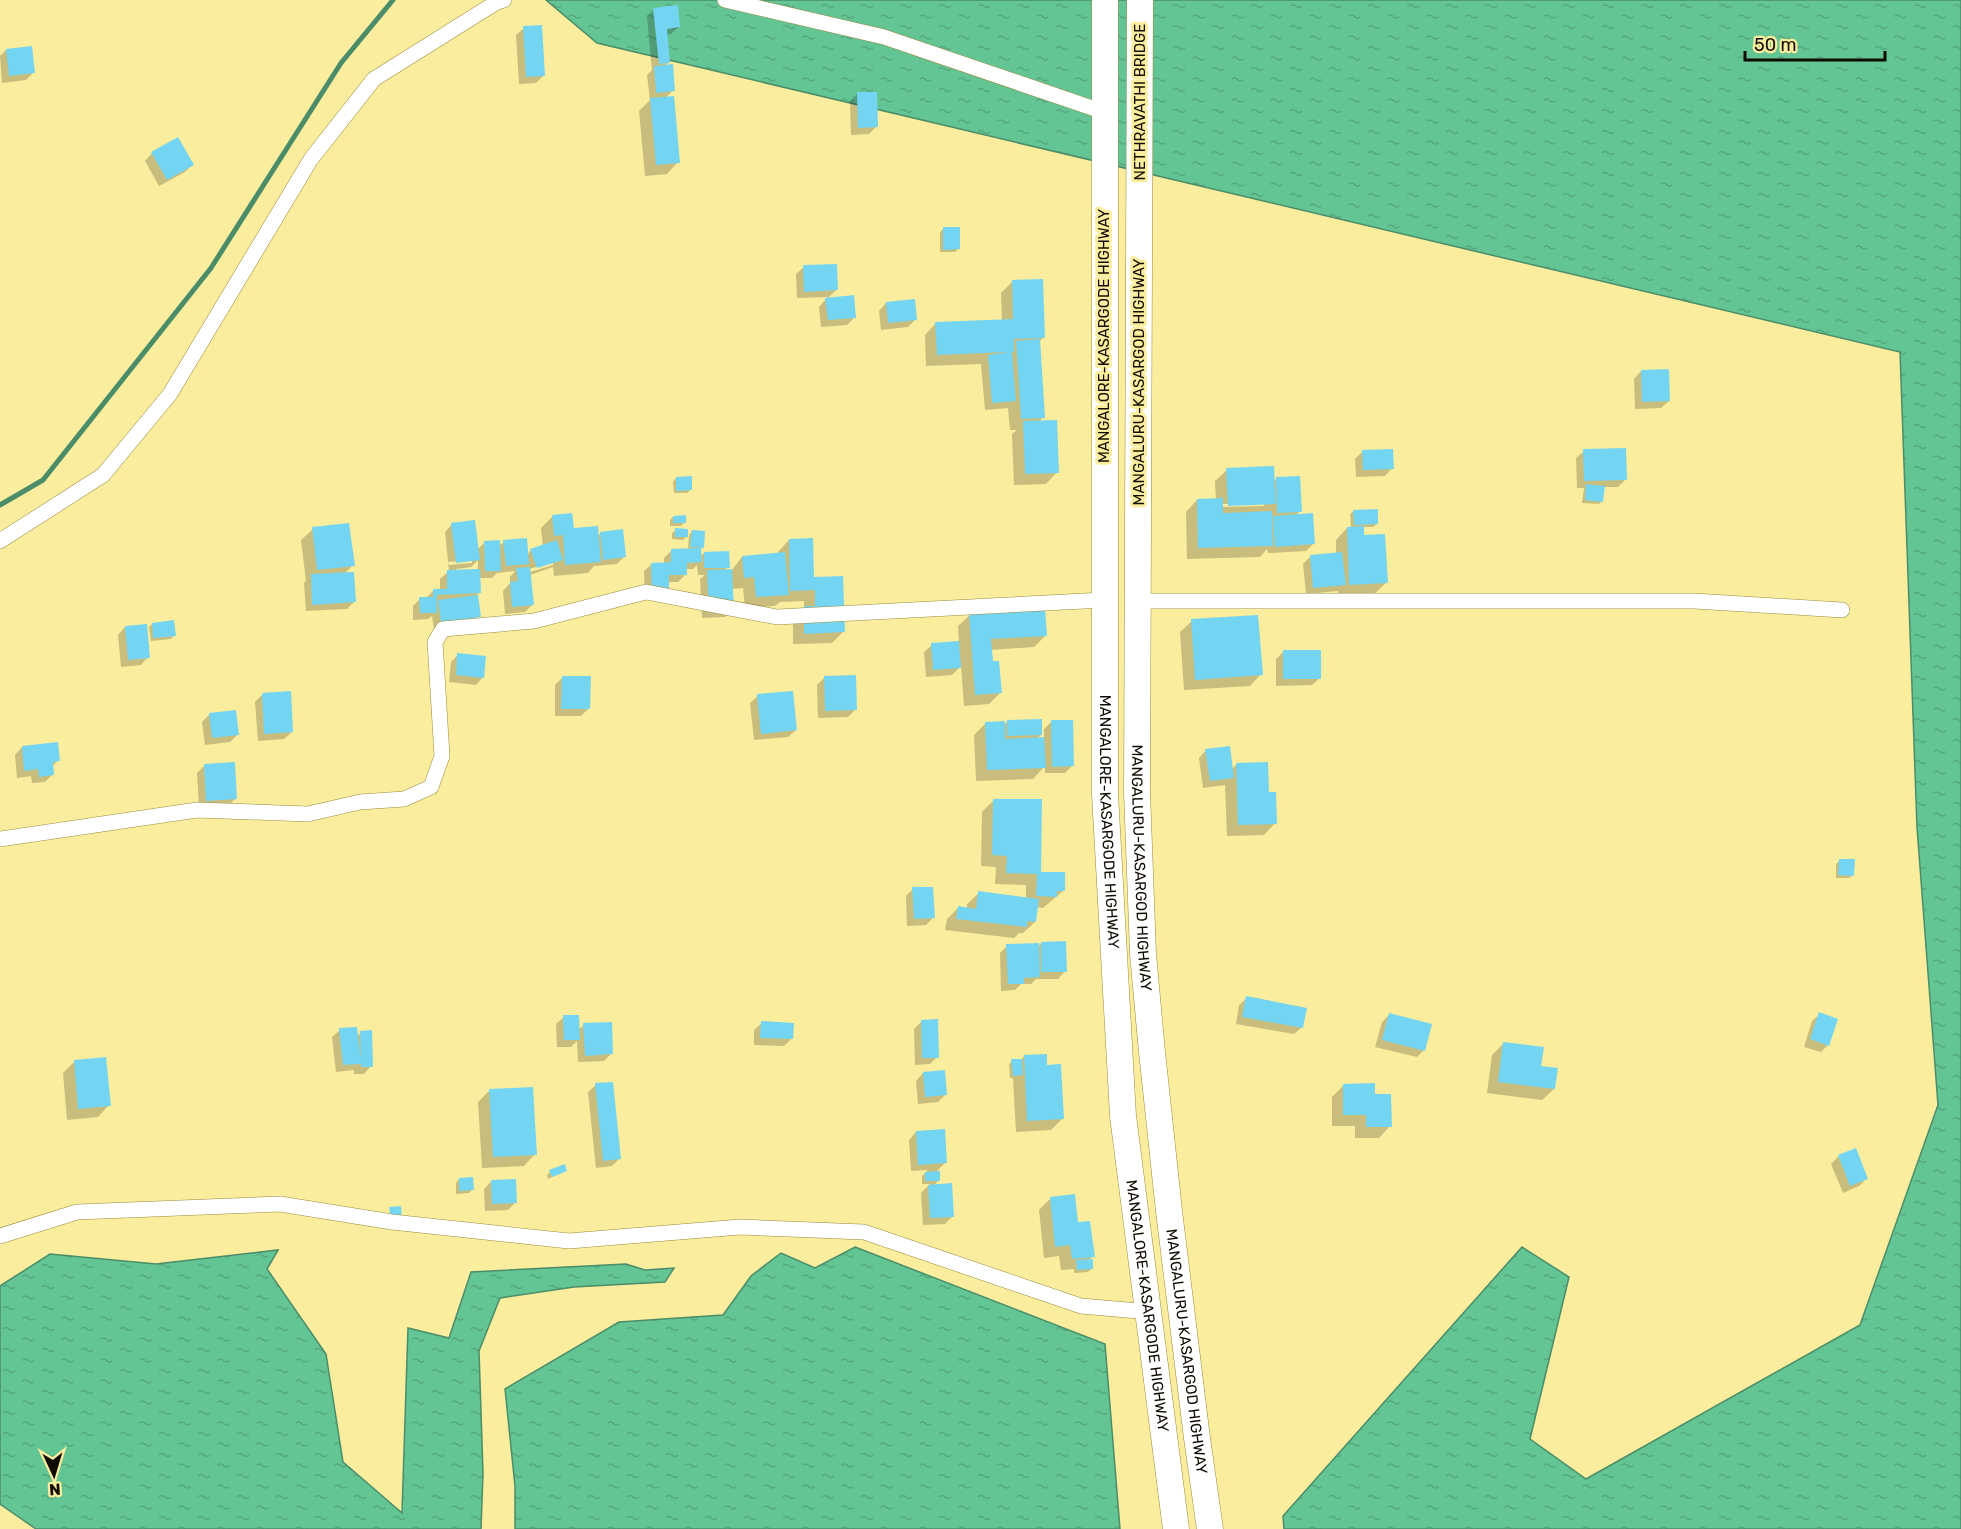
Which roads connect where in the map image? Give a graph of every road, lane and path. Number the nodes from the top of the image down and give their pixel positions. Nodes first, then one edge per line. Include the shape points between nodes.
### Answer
1 (504, 0) edge
2 (725, 0) edge
3 (1105, 0) edge
4 (1140, 0) edge
5 (1104, 112) junction
6 (1140, 204) joint
7 (0, 541) edge
8 (1104, 600) junction
9 (1138, 601) junction
10 (1842, 610) dead end
11 (0, 839) edge
12 (0, 1236) edge
13 (1150, 1312) junction
14 (1176, 1529) edge
15 (1210, 1529) edge

1 - 7 street via 374,79 311,159 170,394 103,475
2 - 5 street via 884,37
3 - 5 highway
4 - 6 highway, NETHRAVATHI BRIDGE
5 - 8 highway, MANGALORE-KASARGODE HIGHWAY
6 - 9 highway, MANGALURU-KASARGOD HIGHWAY
8 - 11 street via 777,617 646,592 534,621 443,629 435,642 442,756 431,788 404,799 360,802 308,814 196,810
8 - 13 highway, MANGALORE-KASARGODE HIGHWAY via 1105,794 1123,1116
9 - 10 street via 1694,601
9 - 15 highway, MANGALURU-KASARGOD HIGHWAY via 1137,792 1143,954
12 - 13 street via 77,1212 280,1204 392,1222 569,1241 740,1227 864,1232 1081,1306
13 - 14 highway, MANGALORE-KASARGODE HIGHWAY

